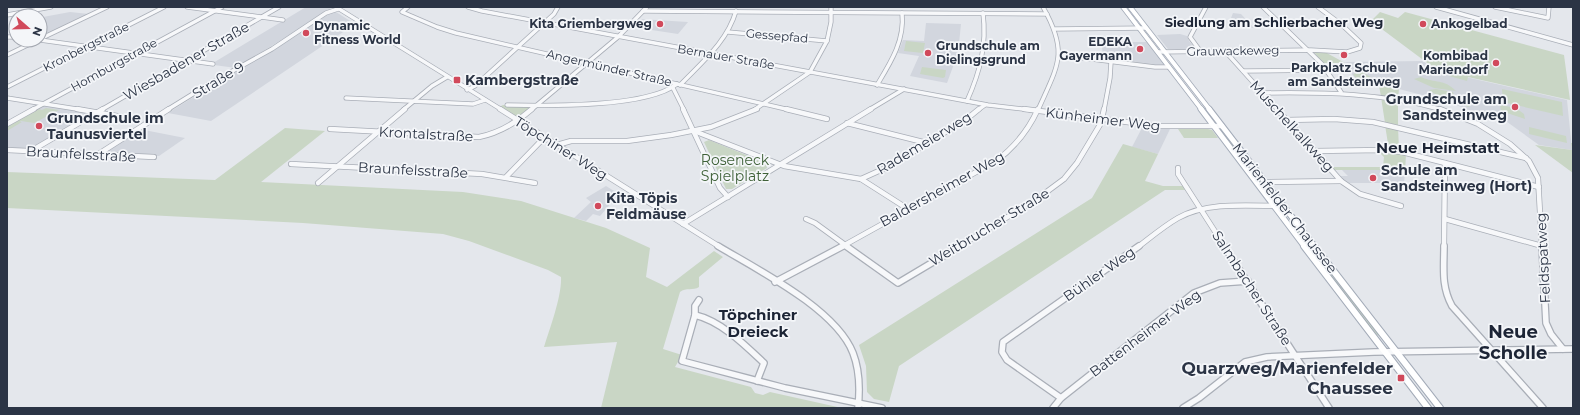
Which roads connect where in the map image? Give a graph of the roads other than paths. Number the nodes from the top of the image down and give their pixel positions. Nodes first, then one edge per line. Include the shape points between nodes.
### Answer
1 (51, 7) edge
2 (107, 7) edge
3 (164, 7) edge
4 (187, 7) edge
5 (222, 7) edge
6 (279, 7) edge
7 (408, 7) edge
8 (468, 7) edge
9 (558, 7) edge
10 (647, 7) edge
11 (726, 7) edge
12 (778, 7) edge
13 (831, 7) edge
14 (893, 7) edge
15 (970, 7) edge
16 (1044, 7) edge
17 (1123, 7) edge
18 (1130, 7) edge
19 (1206, 7) edge
20 (1263, 7) edge
21 (1318, 7) edge
22 (1436, 7) edge
23 (1495, 7) edge
24 (1517, 7) edge
25 (1549, 7) edge
26 (337, 8) edge
27 (215, 11) junction
28 (643, 11) junction
29 (736, 11) junction
30 (725, 12) junction
31 (778, 12) junction
32 (831, 12) junction
33 (894, 12) junction
34 (1516, 12) junction
35 (902, 13) junction
36 (972, 13) junction
37 (983, 13) junction
38 (1047, 14) junction
39 (7, 16) edge
40 (262, 17) junction
41 (283, 20) dead end
42 (544, 23) junction
43 (1139, 28) junction
44 (1146, 28) junction
45 (1055, 30) junction
46 (728, 32) junction
47 (48, 36) edge
48 (618, 38) junction
49 (48, 41) edge
50 (827, 41) junction
51 (1573, 45) edge
52 (86, 47) junction
53 (519, 47) junction
54 (22, 48) edge
55 (1309, 50) junction
56 (1225, 51) junction
57 (1158, 52) junction
58 (1165, 52) junction
59 (1201, 52) junction
60 (136, 54) junction
61 (710, 54) junction
62 (7, 55) edge
63 (1059, 56) junction
64 (187, 61) junction
65 (1111, 62) junction
66 (588, 63) junction
67 (213, 64) dead end
68 (1169, 67) junction
69 (1327, 70) junction
70 (1243, 71) junction
71 (810, 72) junction
72 (447, 77) junction
73 (678, 84) junction
74 (877, 85) junction
75 (7, 87) edge
76 (673, 88) junction
77 (468, 90) junction
78 (904, 90) junction
79 (1341, 92) junction
80 (1262, 93) junction
81 (7, 98) edge
82 (346, 98) dead end
83 (485, 100) junction
84 (415, 101) junction
85 (967, 101) junction
86 (44, 104) junction
87 (507, 104) dead end
88 (765, 105) junction
89 (985, 105) junction
90 (537, 106) junction
91 (1038, 111) junction
92 (97, 113) junction
93 (123, 117) dead end
94 (827, 119) dead end
95 (1102, 119) junction
96 (1286, 120) junction
97 (518, 122) junction
98 (847, 123) junction
99 (7, 124) edge
100 (1214, 126) junction
101 (1222, 126) junction
102 (330, 129) dead end
103 (694, 131) junction
104 (379, 132) junction
105 (547, 139) junction
106 (927, 143) junction
107 (557, 145) junction
108 (7, 150) edge
109 (31, 151) junction
110 (1314, 151) junction
111 (97, 155) junction
112 (154, 157) dead end
113 (1526, 158) junction
114 (1445, 162) junction
115 (291, 164) dead end
116 (780, 164) junction
117 (338, 166) junction
118 (1178, 168) dead end
119 (506, 177) junction
120 (861, 179) junction
121 (1341, 181) junction
122 (318, 182) dead end
123 (1265, 182) junction
124 (535, 183) dead end
125 (1539, 187) junction
126 (728, 196) junction
127 (1274, 206) junction
128 (1284, 206) junction
129 (1400, 206) dead end
130 (1201, 209) junction
131 (908, 210) junction
132 (1445, 219) junction
133 (806, 220) dead end
134 (683, 224) junction
135 (844, 244) junction
136 (1542, 246) junction
137 (1248, 281) junction
138 (775, 282) junction
139 (699, 300) dead end
140 (695, 315) junction
141 (1573, 348) edge
142 (1563, 349) junction
143 (1491, 350) junction
144 (1396, 351) junction
145 (1385, 352) junction
146 (1295, 355) junction
147 (757, 381) junction
148 (1061, 398) junction
149 (858, 406) edge
150 (882, 408) edge
151 (1054, 408) edge
152 (1183, 408) edge
153 (1329, 408) edge
154 (1428, 408) edge
155 (1440, 408) edge
156 (1543, 408) edge

1 - 39 street
2 - 47 street
3 - 52 street, Kronbergstraße
4 - 27 street
5 - 27 street, Homburgstraße
6 - 40 street, Wiesbadener Straße
7 - 53 street, Angermünder Straße via 402,12 437,27
8 - 42 street, Bernauer Straße
9 - 42 street
10 - 28 street, Krontalstraße
11 - 30 street
12 - 31 street
13 - 32 street
14 - 33 street
15 - 36 street
16 - 38 street, Baldersheimer Weg
17 - 43 main road, Marienfelder Chaussee
18 - 44 main road, Marienfelder Chaussee
19 - 59 street via 1190,37
20 - 55 street
21 - 55 street, Grauwackeweg via 1342,25 1361,45 1356,51
22 - 51 street
23 - 34 street
24 - 34 street
25 - 34 street via 1548,18
26 - 72 street, Töpchiner Weg
26 - 111 street, Straße 9 via 209,84
27 - 40 street
27 - 60 street, Homburgstraße
28 - 30 street
28 - 48 street, Krontalstraße
29 - 30 street
29 - 31 street
29 - 46 street
31 - 32 street
32 - 33 street
32 - 50 street
33 - 35 street
35 - 36 street
35 - 74 street via 903,22 898,44 886,72
36 - 37 street
37 - 38 street
37 - 85 street via 986,32 984,54 976,82
38 - 45 street, Baldersheimer Weg
40 - 41 street
40 - 64 street, Wiesbadener Straße
42 - 48 street, Bernauer Straße
42 - 53 street
43 - 44 street
43 - 45 street
43 - 57 main road, Marienfelder Chaussee
44 - 58 main road, Marienfelder Chaussee
45 - 63 street, Baldersheimer Weg via 1060,44
46 - 50 street, Gessepfad
46 - 61 street
48 - 61 street, Bernauer Straße
48 - 66 street, Krontalstraße
49 - 52 street
50 - 71 street
52 - 60 street
52 - 75 street, Kronbergstraße
53 - 66 street, Angermünder Straße
53 - 77 street
54 - 62 street
55 - 56 street, Grauwackeweg
55 - 69 street
56 - 59 street, Grauwackeweg
56 - 70 street, Muschelkalkweg
57 - 58 street, Grauwackeweg
57 - 68 main road, Marienfelder Chaussee
58 - 59 street, Grauwackeweg
58 - 101 main road, Marienfelder Chaussee
60 - 64 street
60 - 86 street, Homburgstraße
61 - 71 street, Bernauer Straße
61 - 73 street
63 - 65 street
63 - 91 street, Baldersheimer Weg
64 - 67 street
64 - 92 street, Wiesbadener Straße
65 - 68 street
65 - 95 street, Weitbrucher Straße
66 - 73 street, Angermünder Straße
66 - 90 street, Krontalstraße
68 - 100 main road, Marienfelder Chaussee
69 - 70 street
69 - 79 street
70 - 80 street, Muschelkalkweg
71 - 74 street, Bernauer Straße
71 - 88 street
72 - 77 street, Töpchiner Weg
72 - 84 street
73 - 76 street
73 - 88 street, Angermünder Straße
74 - 78 street, Bernauer Straße
76 - 90 street via 657,94 607,103
76 - 103 street
77 - 83 street, Töpchiner Weg
78 - 85 street, Bernauer Straße
78 - 98 street
79 - 80 street, Feldspatweg
79 - 113 street, Feldspatweg via 1397,99 1450,113 1497,134
80 - 96 street, Muschelkalkweg
81 - 86 street
82 - 84 street
83 - 84 street via 473,104
83 - 97 street, Töpchiner Weg
84 - 104 street
85 - 89 street, Bernauer Straße
86 - 92 street
86 - 99 street, Homburgstraße
87 - 90 street
88 - 94 street, Angermünder Straße
88 - 103 street via 733,120
89 - 91 street, Künheimer Weg
89 - 106 street, Rademeierweg
90 - 97 street, Krontalstraße
91 - 95 street, Künheimer Weg
91 - 131 street, Baldersheimer Weg via 1026,135 1004,156
92 - 93 street
92 - 109 street, Wiesbadener Straße
95 - 100 street, Künheimer Weg via 1166,126
95 - 135 street, Weitbrucher Straße via 1077,163 1055,187 898,282
96 - 110 street, Muschelkalkweg
96 - 113 street via 1334,119 1373,122
97 - 104 street, Krontalstraße via 483,136
97 - 105 street, Töpchiner Weg
98 - 106 street
98 - 116 street
100 - 101 street, Künheimer Weg
100 - 127 main road, Marienfelder Chaussee
101 - 123 main road, Marienfelder Chaussee
102 - 104 street, Krontalstraße
103 - 107 street via 639,140 571,141
103 - 116 street
103 - 126 street via 724,194
104 - 117 street
105 - 107 street, Töpchiner Weg
105 - 119 street via 540,142
106 - 120 street, Rademeierweg
107 - 134 street, Töpchiner Weg
108 - 109 street, Braunfelsstraße
109 - 111 street, Braunfelsstraße
110 - 114 street via 1396,151
110 - 121 street, Muschelkalkweg
111 - 112 street, Braunfelsstraße
113 - 125 street, Feldspatweg via 1536,171
114 - 125 street
114 - 132 street
115 - 117 street, Braunfelsstraße
116 - 120 street
116 - 126 street
117 - 119 street, Braunfelsstraße
117 - 122 street
118 - 130 street, Salmbacher Straße via 1178,174
119 - 124 street, Braunfelsstraße
120 - 131 street
121 - 123 street, Muschelkalkweg
121 - 129 street via 1360,194
123 - 128 main road, Marienfelder Chaussee
125 - 136 street, Feldspatweg
126 - 134 street
127 - 128 street, Bühler Weg
127 - 130 street, Bühler Weg via 1225,206
127 - 145 main road, Marienfelder Chaussee
128 - 144 main road, Marienfelder Chaussee
130 - 137 street, Salmbacher Straße
130 - 148 street, Bühler Weg via 1178,218 1003,342 1001,350 1008,360
131 - 135 street, Baldersheimer Weg
132 - 136 street
132 - 143 street via 1446,295 1452,306
133 - 135 street, Weitbrucher Straße via 815,223
134 - 138 street, Töpchiner Weg
135 - 138 street, Baldersheimer Weg
136 - 142 street, Feldspatweg via 1546,323
137 - 146 street, Salmbacher Straße
137 - 148 street, Battenheimer Weg via 1220,284 1194,293
138 - 149 street, Töpchiner Weg via 818,311 845,338 852,349 860,383
139 - 140 street
140 - 147 street via 706,318 764,363
140 - 147 street via 682,361
141 - 142 street
142 - 143 street
143 - 144 street
143 - 156 street
144 - 145 street
144 - 155 main road, Marienfelder Chaussee
145 - 146 street
145 - 154 main road, Marienfelder Chaussee
146 - 152 street via 1245,362
146 - 153 street, Salmbacher Straße
147 - 149 street
148 - 151 street, Battenheimer Weg
149 - 150 street

